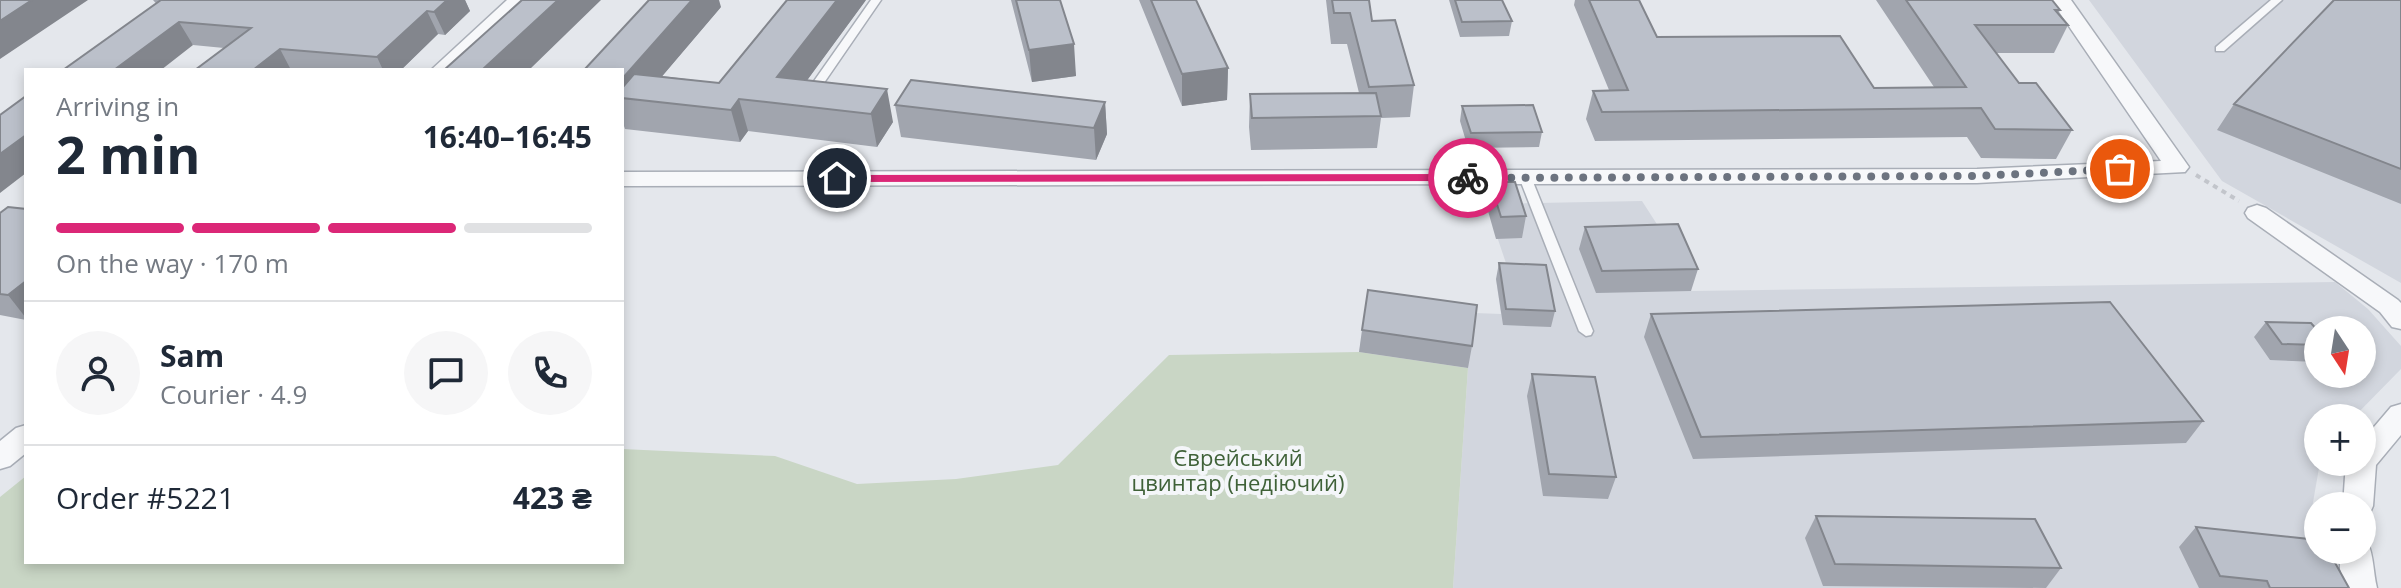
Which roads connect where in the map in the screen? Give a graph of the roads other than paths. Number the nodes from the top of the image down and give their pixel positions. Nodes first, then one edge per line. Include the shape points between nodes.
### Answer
1 (519, 0) edge
2 (876, 0) edge
3 (2061, 0) edge
4 (2277, 0) edge
5 (2220, 49) dead end
6 (444, 68) edge
7 (813, 91) edge
8 (1525, 177) junction
9 (624, 179) edge
10 (2257, 213) road end
11 (2401, 320) edge
12 (1586, 331) dead end
13 (2401, 415) edge
14 (24, 438) edge
15 (2376, 445) edge
16 (0, 458) edge
17 (2356, 564) edge
18 (2361, 588) edge

1 - 6 street
2 - 7 lane
3 - 8 street via 2177,167 1977,176
4 - 5 lane
8 - 9 street
8 - 12 lane
10 - 11 street via 2389,306
13 - 15 street
14 - 16 street
17 - 18 street

